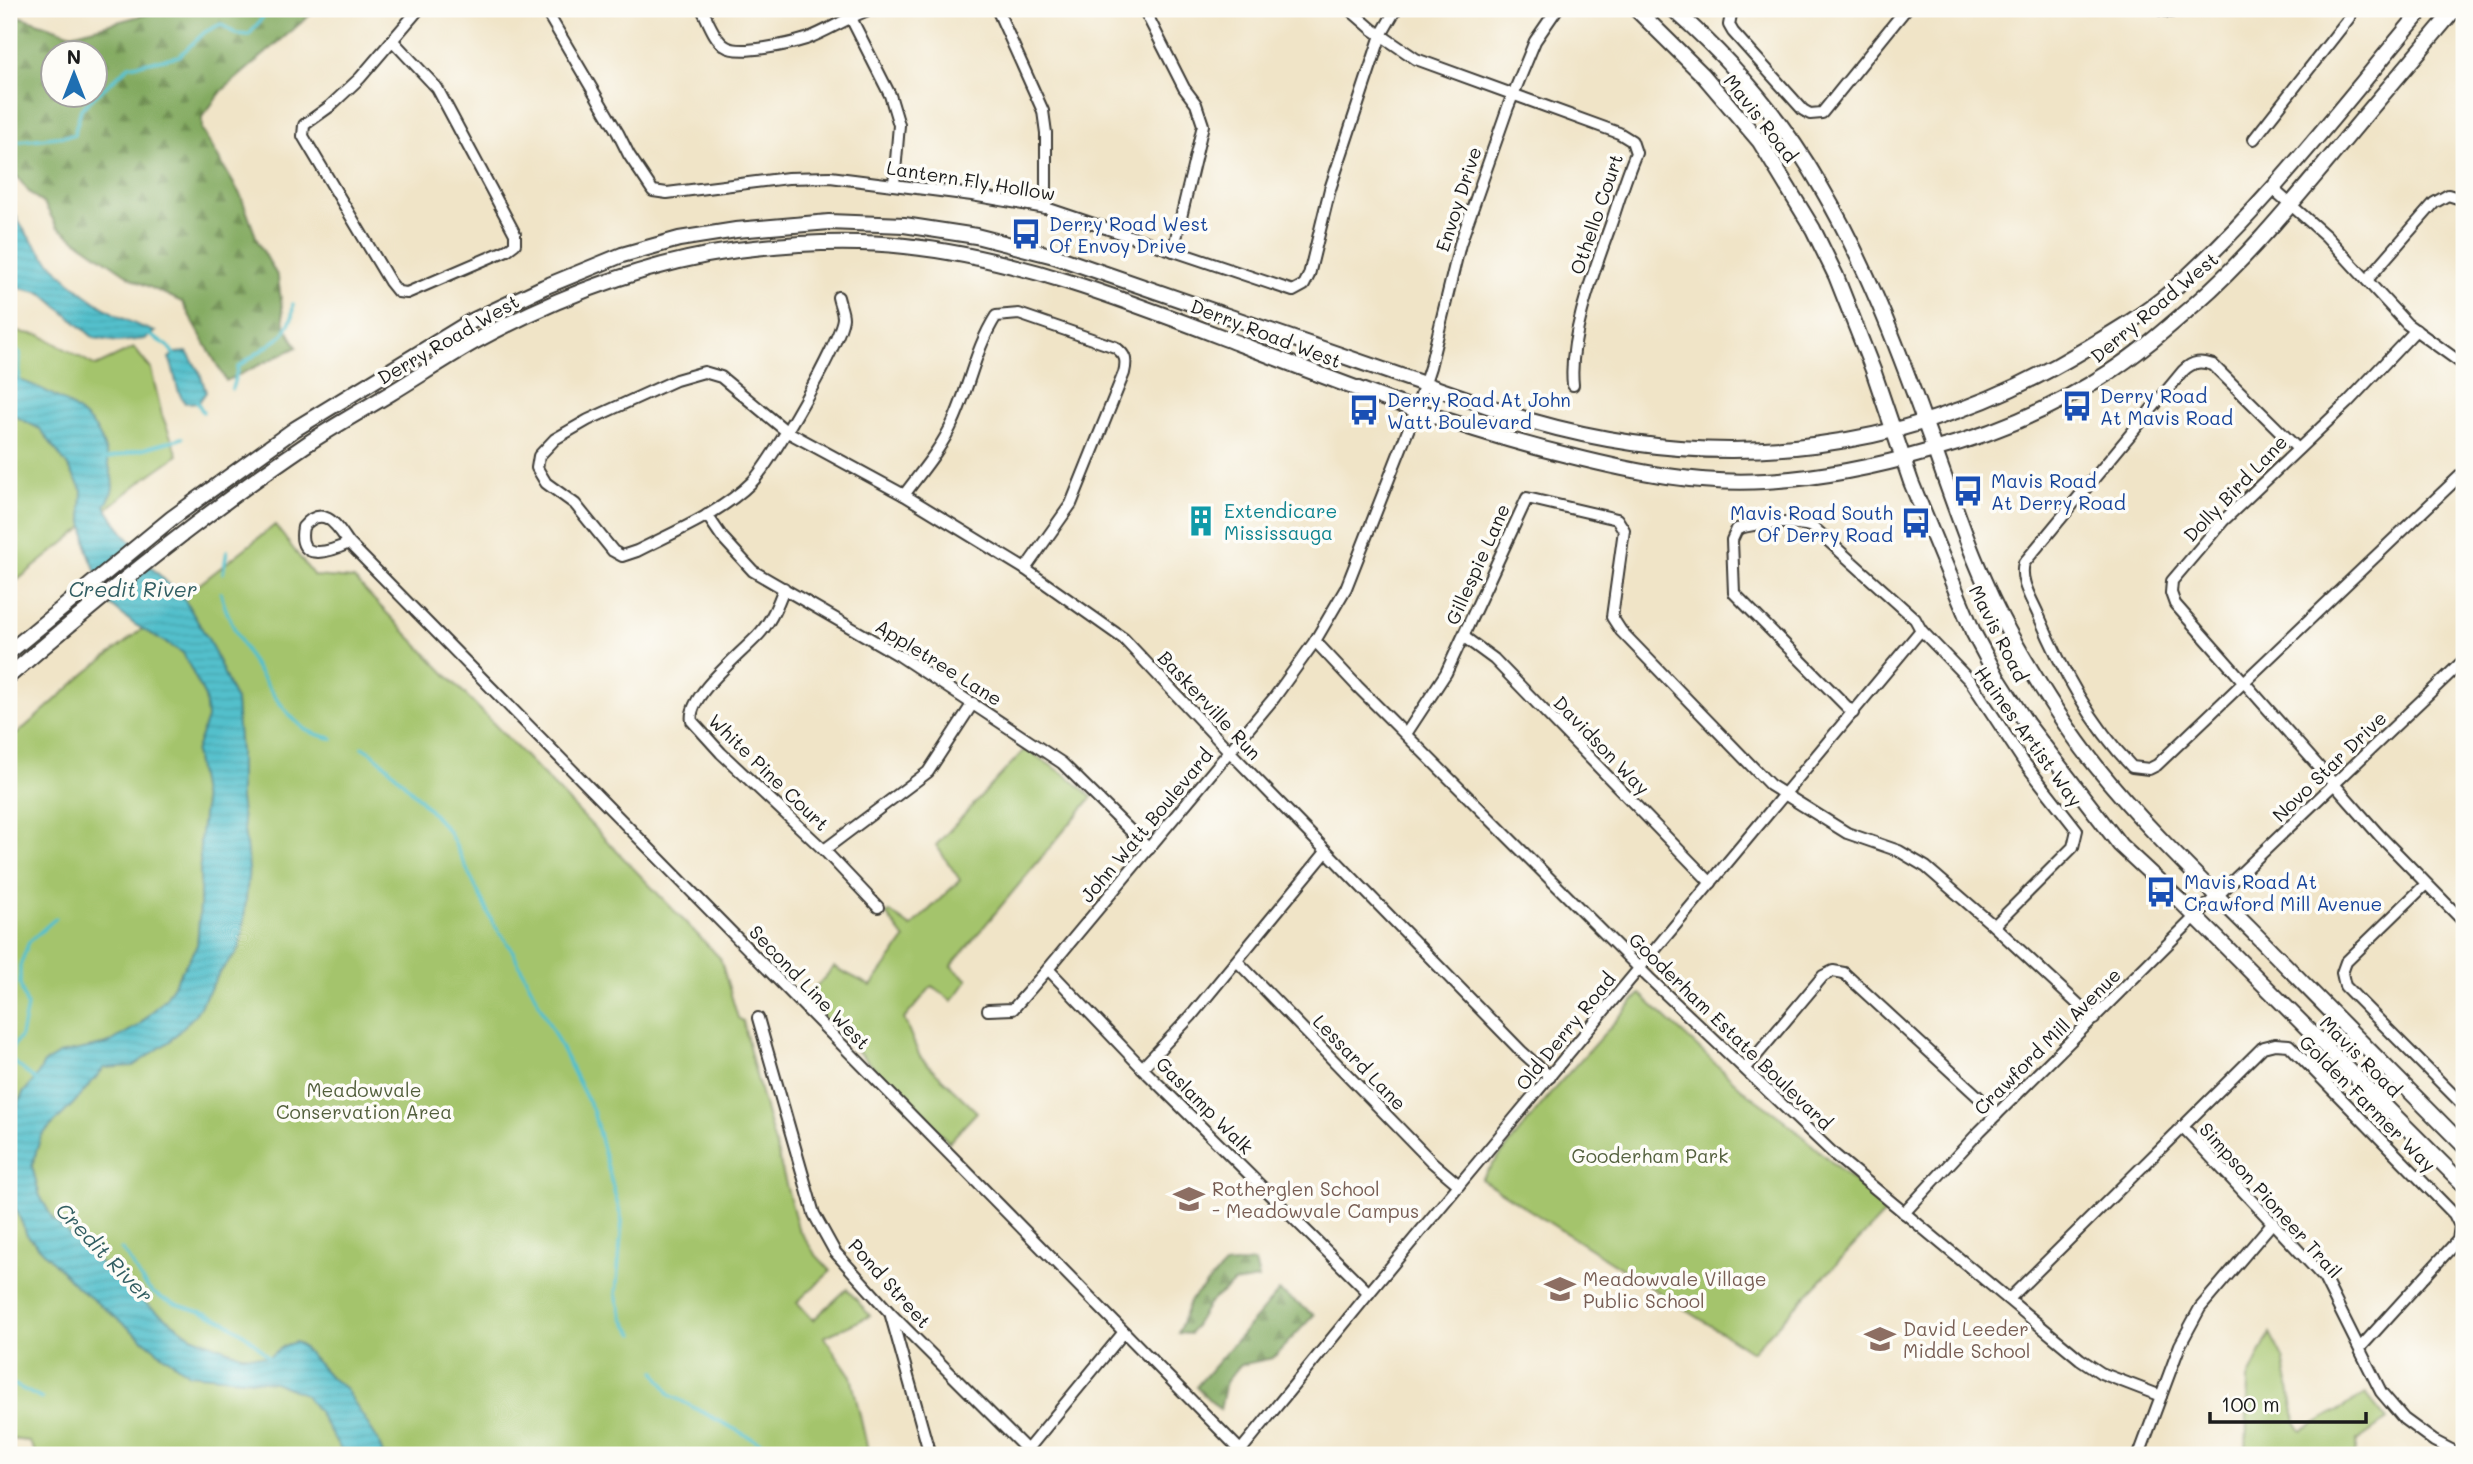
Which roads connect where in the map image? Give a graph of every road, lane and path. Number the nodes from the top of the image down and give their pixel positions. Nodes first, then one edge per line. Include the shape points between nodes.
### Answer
1 (419, 9) edge
2 (545, 9) edge
3 (702, 9) edge
4 (870, 9) edge
5 (997, 9) edge
6 (1144, 9) edge
7 (1349, 9) edge
8 (1396, 9) edge
9 (1557, 9) edge
10 (1636, 9) edge
11 (1673, 9) edge
12 (1732, 9) edge
13 (1906, 9) edge
14 (2157, 9) edge
15 (2177, 9) edge
16 (2352, 9) edge
17 (2423, 9) edge
18 (2455, 9) edge
19 (850, 16) junction
20 (1381, 35) junction
21 (392, 40) junction
22 (1512, 95) junction
23 (2253, 138) dead end
24 (894, 184) junction
25 (2272, 188) junction
26 (2464, 200) edge
27 (2291, 205) junction
28 (1046, 208) junction
29 (1173, 251) junction
30 (2367, 280) junction
31 (838, 297) dead end
32 (2416, 330) junction
33 (2464, 365) edge
34 (1424, 384) junction
35 (1573, 385) dead end
36 (1416, 410) junction
37 (1925, 423) junction
38 (786, 431) junction
39 (1893, 432) junction
40 (2298, 449) junction
41 (1934, 450) junction
42 (1903, 459) junction
43 (2464, 472) edge
44 (904, 495) junction
45 (707, 515) junction
46 (349, 543) dead end
47 (1024, 569) junction
48 (784, 588) junction
49 (1921, 630) junction
50 (1464, 637) junction
51 (1315, 641) junction
52 (9, 652) edge
53 (2464, 660) edge
54 (9, 676) edge
55 (2244, 683) junction
56 (973, 703) junction
57 (1853, 713) junction
58 (1406, 734) junction
59 (1230, 752) junction
60 (2334, 784) junction
61 (1784, 794) junction
62 (1149, 849) junction
63 (824, 850) junction
64 (1326, 852) junction
65 (1711, 883) junction
66 (2427, 884) junction
67 (2218, 897) junction
68 (878, 907) dead end
69 (2195, 917) junction
70 (2464, 922) edge
71 (1994, 926) junction
72 (1237, 961) junction
73 (1639, 968) junction
74 (1048, 969) junction
75 (988, 1010) dead end
76 (758, 1018) dead end
77 (2094, 1019) junction
78 (1142, 1068) junction
79 (1745, 1068) junction
80 (1550, 1077) junction
81 (2464, 1106) edge
82 (1997, 1115) junction
83 (2183, 1127) junction
84 (2464, 1146) edge
85 (1460, 1185) junction
86 (2464, 1185) edge
87 (1904, 1213) junction
88 (2273, 1222) junction
89 (1369, 1293) junction
90 (2008, 1298) junction
91 (890, 1313) junction
92 (1124, 1332) junction
93 (2360, 1348) junction
94 (2161, 1396) junction
95 (1027, 1454) edge
96 (1241, 1454) edge
97 (930, 1455) edge
98 (2139, 1455) edge
99 (2462, 1455) edge

1 - 21 street
2 - 24 street, Lantern Fly Hollow via 653,191 788,178
3 - 19 street via 725,47 740,51 807,38
4 - 19 street
5 - 28 street via 1043,111
6 - 29 street via 1203,125
7 - 20 street
8 - 20 street
9 - 22 street, Envoy Drive via 1535,41
10 - 39 main road, Mavis Road via 1703,75 1760,142 1796,197 1836,276
11 - 37 main road, Mavis Road via 1733,67 1820,184 1863,266
12 - 13 street via 1732,32 1810,114 1822,113
14 - 15 street
16 - 23 street
17 - 25 main road, Derry Road West
18 - 27 main road, Derry Road West
19 - 24 street via 890,95 899,125
20 - 22 street via 1416,59
20 - 29 street, Lantern Fly Hollow via 1304,285 1285,290
21 - 21 street via 345,93 304,125 303,136 390,282 398,292 407,293 508,250 515,244 516,234 437,88
22 - 34 street, Envoy Drive via 1460,244
22 - 35 street, Othello Court via 1619,133 1632,141 1636,153 1591,280 1572,364
24 - 28 street, Lantern Fly Hollow
25 - 27 street
25 - 37 main road, Derry Road West via 2189,274 2127,324 2051,370
26 - 30 street via 2448,195 2434,203
27 - 30 street
27 - 41 main road, Derry Road West via 2200,299 2112,371 1984,436
28 - 29 street, Lantern Fly Hollow
30 - 32 street
31 - 38 street via 843,317 830,353
32 - 33 street
32 - 40 street, Dolly Bird Lane
34 - 36 street, Envoy Drive
34 - 39 main road, Derry Road West via 1574,433 1668,449 1774,450
34 - 52 main road, Derry Road West via 1054,256 976,236 904,225 829,222 679,239 622,255 470,322 295,429 172,518
36 - 42 main road, Derry Road West via 1604,464 1713,481 1762,482 1844,473
36 - 51 street, John Watt Boulevard via 1346,588
36 - 54 main road, Derry Road West via 1167,316 970,256 903,246 828,243 685,259 630,274 545,307 473,343 307,445 186,533
37 - 39 main road, Derry Road West
37 - 41 main road, Mavis Road
38 - 44 street, Baskerville Run
38 - 45 street via 752,482
38 - 45 street, Baskerville Run via 721,377 704,372 588,420 555,439 539,456 537,468 546,483 575,504 612,551 622,556
39 - 42 main road, Mavis Road
40 - 55 street, Dolly Bird Lane via 2223,521 2172,581 2175,604
40 - 55 street via 2213,365 2194,363 2183,370 2023,568 2023,579 2059,663 2101,731 2132,767 2157,765
41 - 42 main road, Derry Road West
41 - 67 main road, Mavis Road via 2010,635 2077,741 2149,828
42 - 69 main road, Mavis Road via 1973,632 2026,724 2120,845
43 - 55 street
44 - 47 street, Baskerville Run
44 - 47 street via 953,422 996,316 1019,314 1115,347 1124,354 1124,373 1071,504
45 - 48 street, Appletree Lane via 753,571
46 - 92 street, Second Line West
47 - 59 street, Baskerville Run via 1124,639
48 - 56 street, Appletree Lane
48 - 63 street, White Pine Court via 762,631 697,698 691,716 721,753
49 - 57 street, Old Derry Road
49 - 57 street, Haines Artist Way via 1915,619 1813,527 1737,529 1732,540 1734,593
49 - 71 street, Haines Artist Way via 1971,682 2023,761 2077,830 2073,848
50 - 58 street, Gillespie Lane
50 - 61 street, Gillespie Lane via 1527,498 1617,519 1624,530 1612,617 1770,785
50 - 65 street, Davidson Way via 1494,659
51 - 58 street, Gooderham Estate Boulevard
51 - 59 street, John Watt Boulevard
53 - 60 street, Novo Star Drive
55 - 60 street
56 - 62 street, Appletree Lane via 1062,764
56 - 63 street via 928,772
57 - 61 street, Old Derry Road
58 - 73 street, Gooderham Estate Boulevard
59 - 62 street, John Watt Boulevard
59 - 64 street, Baskerville Run
60 - 66 street
60 - 67 street, Novo Star Drive
61 - 65 street, Old Derry Road
61 - 71 street via 1847,833 1899,850 1926,867
62 - 74 street, John Watt Boulevard
63 - 68 street, White Pine Court
64 - 72 street
64 - 80 street, Baskerville Run
65 - 73 street, Old Derry Road
66 - 70 street
66 - 81 street via 2346,962 2343,978 2348,989
67 - 69 street, Crawford Mill Avenue
67 - 84 main road, Mavis Road
69 - 77 street, Crawford Mill Avenue
69 - 86 main road, Mavis Road
71 - 77 street
72 - 78 street
72 - 85 street, Lessard Lane via 1432,1162
73 - 79 street, Gooderham Estate Boulevard
73 - 80 street, Old Derry Road
74 - 75 street, John Watt Boulevard via 1013,1009
74 - 78 street, Gaslamp Walk
76 - 91 street, Pond Street via 814,1214 835,1252
77 - 82 street, Crawford Mill Avenue
78 - 89 street, Gaslamp Walk
79 - 82 street via 1823,976 1833,971 1844,973
79 - 87 street, Gooderham Estate Boulevard via 1836,1156
80 - 85 street, Old Derry Road
82 - 87 street, Crawford Mill Avenue
83 - 88 street, Simpson Pioneer Trail
83 - 90 street, Golden Farmer Way
83 - 93 street, Golden Farmer Way via 2263,1047 2288,1045 2454,1214 2460,1226 2458,1240
85 - 89 street, Old Derry Road
87 - 90 street, Gooderham Estate Boulevard
88 - 93 street, Simpson Pioneer Trail via 2324,1279
88 - 94 street via 2200,1308
89 - 96 street, Old Derry Road
90 - 94 street, Gooderham Estate Boulevard via 2101,1373
91 - 95 street, Pond Street
91 - 97 street
92 - 95 street
92 - 96 street, Second Line West
93 - 99 street, Simpson Pioneer Trail via 2381,1392 2404,1419
94 - 98 street

